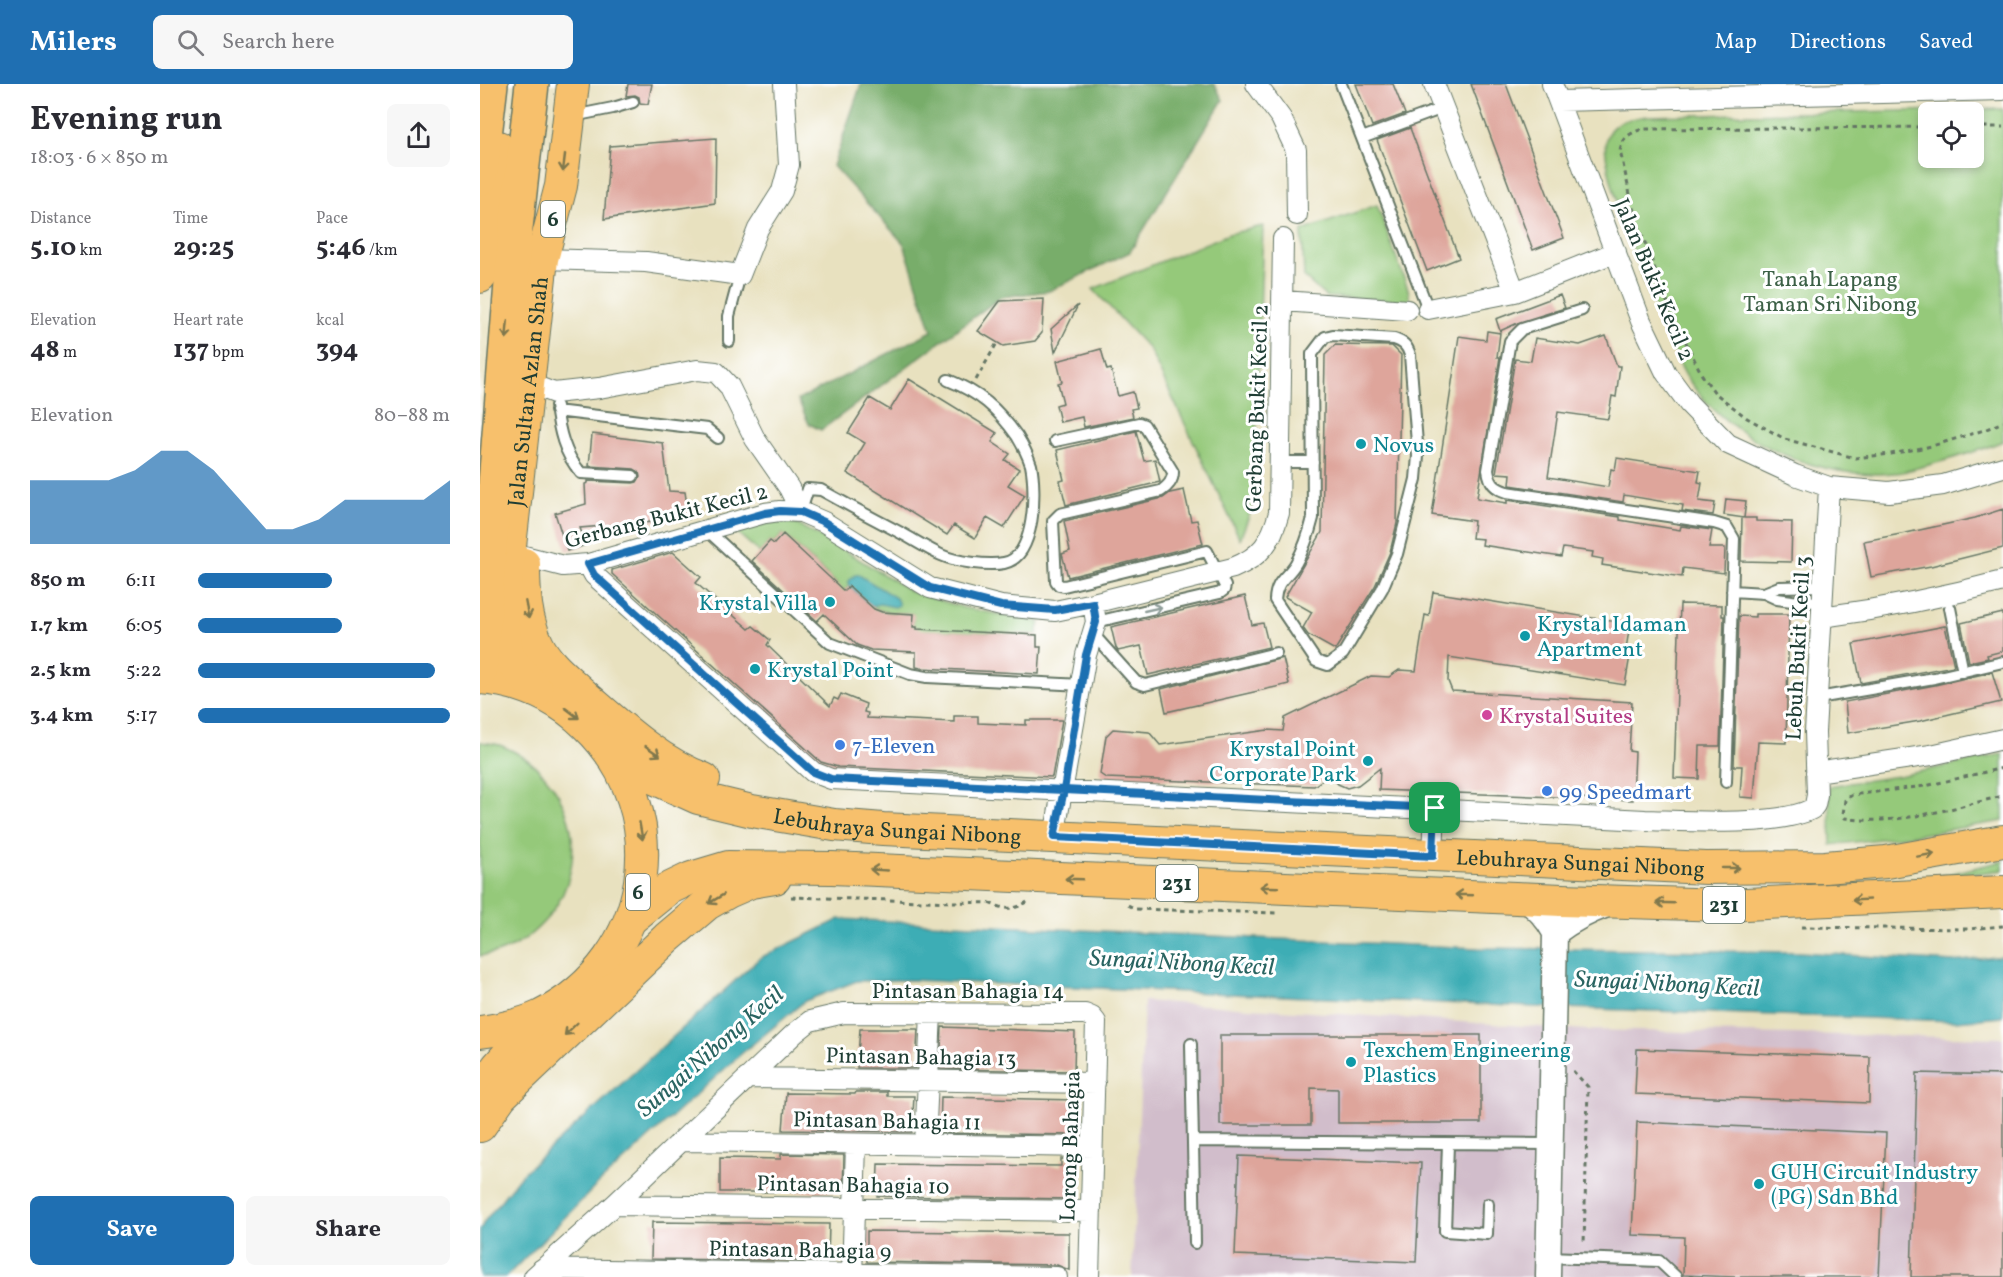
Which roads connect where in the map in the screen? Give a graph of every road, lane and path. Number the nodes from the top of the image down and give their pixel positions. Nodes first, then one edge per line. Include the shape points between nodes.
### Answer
1 (491, 84) edge
2 (508, 84) edge
3 (532, 84) edge
4 (552, 84) edge
5 (573, 84) edge
6 (784, 84) edge
7 (1256, 84) edge
8 (1341, 84) edge
9 (1434, 84) edge
10 (1774, 90) edge
11 (2003, 90) edge
12 (1555, 92) edge
13 (633, 102) dead end
14 (1443, 108) junction
15 (569, 117) junction
16 (2003, 126) edge
17 (1918, 127) edge
18 (1984, 127) edge
19 (1362, 138) junction
20 (480, 179) edge
21 (1298, 215) dead end
22 (1283, 239) dead end
23 (1616, 252) junction
24 (542, 259) junction
25 (740, 275) junction
26 (480, 277) edge
27 (1515, 292) junction
28 (1283, 301) junction
29 (1428, 309) joint
30 (1407, 310) dead end
31 (1582, 310) dead end
32 (729, 341) dead end
33 (997, 343) dead end
34 (948, 380) dead end
35 (542, 385) junction
36 (971, 389) junction
37 (480, 399) edge
38 (2003, 422) edge
39 (718, 438) dead end
40 (1055, 441) dead end
41 (1281, 462) junction
42 (1313, 462) junction
43 (520, 467) junction
44 (2003, 467) edge
45 (633, 477) dead end
46 (1829, 487) junction
47 (801, 512) junction
48 (706, 530) junction
49 (524, 556) junction
50 (588, 564) junction
51 (1218, 571) junction
52 (2003, 581) edge
53 (1732, 591) junction
54 (1764, 593) junction
55 (1823, 602) junction
56 (1950, 608) dead end
57 (1094, 620) junction
58 (1276, 653) dead end
59 (2003, 662) edge
60 (480, 672) edge
61 (1963, 672) junction
62 (480, 678) edge
63 (1082, 685) junction
64 (537, 692) junction
65 (1818, 698) junction
66 (2003, 739) edge
67 (602, 740) junction
68 (2003, 768) edge
69 (1816, 772) junction
70 (1726, 782) dead end
71 (1058, 790) junction
72 (2003, 796) edge
73 (1435, 808) junction
74 (834, 825) junction
75 (1054, 837) junction
76 (2003, 841) edge
77 (1433, 856) junction
78 (832, 868) junction
79 (2003, 892) edge
80 (782, 896) dead end
81 (1522, 897) junction
82 (1040, 900) dead end
83 (1619, 902) junction
84 (1122, 903) dead end
85 (1279, 913) dead end
86 (632, 918) junction
87 (1555, 938) junction
88 (931, 1013) junction
89 (541, 1016) junction
90 (1092, 1017) joint
91 (480, 1032) edge
92 (1191, 1044) dead end
93 (1552, 1048) junction
94 (747, 1078) junction
95 (928, 1080) junction
96 (1095, 1083) junction
97 (480, 1091) edge
98 (480, 1125) edge
99 (682, 1141) junction
100 (1193, 1141) junction
101 (856, 1144) junction
102 (925, 1144) junction
103 (1448, 1144) junction
104 (1551, 1144) junction
105 (1092, 1147) junction
106 (1488, 1204) dead end
107 (614, 1205) junction
108 (855, 1208) junction
109 (1090, 1211) junction
110 (1195, 1243) dead end
111 (1584, 1258) junction
112 (1548, 1267) edge
113 (538, 1273) edge
114 (853, 1275) edge
115 (1057, 1277) edge
116 (1089, 1277) edge
117 (1676, 1277) edge

1 - 20 highway
2 - 26 main road via 489,212 485,269
2 - 37 highway
3 -> 60 highway, Jalan Sultan Azlan Shah / 6 via 513,258
4 - 35 highway via 528,287
5 - 15 main road, Jalan Sultan Azlan Shah / 6
6 - 25 street via 789,165 782,191 758,229
7 - 21 street via 1281,118 1296,150
8 - 19 lane
9 - 14 street
10 - 11 street
10 - 12 street
12 - 23 street, Jalan Bukit Kecil 2
13 - 15 lane
14 - 19 lane
14 - 27 street
15 -> 24 main road, Jalan Sultan Azlan Shah / 6 via 561,186
16 - 18 path
17 - 38 path via 1642,129 1622,142 1620,151 1635,216 1671,312 1714,393 1747,418 1785,439 1855,458 1932,446
19 - 29 lane
22 - 28 street, Gerbang Bukit Kecil 2
23 - 27 street
23 - 46 street, Jalan Bukit Kecil 2 via 1641,321 1666,373 1689,405 1728,444
24 - 25 street via 646,262
24 - 35 main road, Jalan Sultan Azlan Shah / 6
25 - 32 lane via 729,316
27 - 29 street
28 - 30 street
28 - 41 street, Gerbang Bukit Kecil 2
31 - 53 lane via 1522,329 1510,340 1488,470 1490,480 1507,492 1727,527 1734,539
33 - 36 path
34 - 36 lane
35 - 39 lane via 707,429
35 - 43 main road, Jalan Sultan Azlan Shah / 6
35 - 45 lane via 570,459 581,472
35 - 47 street via 599,388 697,370 716,372 729,386 755,439
36 - 47 lane via 992,406 1018,438 1030,462 1031,523 1020,553 1006,563 943,556 821,490 808,489
40 - 51 lane via 1139,423 1173,472 1173,478 1161,491 1055,517 1055,569 1059,585 1205,551 1210,553
41 - 42 lane
41 - 51 street, Gerbang Bukit Kecil 2 via 1279,513 1273,533 1250,561
42 - 42 lane via 1313,518 1306,542 1294,566 1279,583 1275,600 1316,661 1328,665 1343,654 1383,589 1397,554 1416,479 1418,435 1408,346 1394,339 1333,335 1317,345 1312,354
43 - 49 main road
43 - 64 main road, Jalan Sultan Azlan Shah / 6 via 502,618 508,657
44 - 46 street, Jalan Bukit Kecil 2 via 1943,485 1889,492
46 - 55 street, Lebuh Bukit Kecil 3
47 - 48 street, Gerbang Bukit Kecil 2 via 765,513
47 - 57 street, Gerbang Bukit Kecil 2 via 824,522 930,588 1001,606 1055,610
48 - 50 street, Gerbang Bukit Kecil 2
48 - 63 lane via 830,643 910,674
49 - 50 street, Gerbang Bukit Kecil 2 via 563,567
49 -> 74 main road via 526,607 538,646 550,664 607,715 694,776
50 - 71 street via 594,575 813,772 831,779
51 - 57 street, Gerbang Bukit Kecil 2
52 - 55 street via 1891,607
53 - 54 lane
53 - 70 lane
54 - 55 lane via 1777,599
54 - 55 lane via 1779,587
55 - 65 street, Lebuh Bukit Kecil 3
56 - 61 lane
57 - 58 lane via 1136,682 1145,685
57 - 63 street
59 - 61 lane
61 - 65 lane
62 - 64 main road, 6 via 499,679
63 - 71 street
64 -> 67 main road, 6 via 572,712
65 - 69 street, Lebuh Bukit Kecil 3
66 - 69 street via 1931,755
67 - 74 main road, Lebuhraya Sungai Nibong / 231 via 647,775 698,798
67 -> 86 main road, 6 via 623,771 637,806 643,844 641,882
68 - 72 path via 1925,786 1852,795 1845,800 1843,814 1856,820 1906,818
69 - 73 street, Lebuh Bukit Kecil 3 via 1817,795 1812,809 1775,819 1645,820
71 - 73 street
71 - 75 street
73 - 77 street
74 - 75 main road, Lebuhraya Sungai Nibong / 231
75 - 77 main road, Lebuhraya Sungai Nibong / 231
77 -> 76 main road, Lebuhraya Sungai Nibong / 231 via 1706,868 1825,867 1886,862
81 -> 78 main road, Lebuhraya Sungai Nibong / 231
78 - 86 main road, Lebuhraya Sungai Nibong / 231 via 728,867 668,889
78 -> 98 main road via 751,882 707,904 501,1096
79 -> 83 main road, Lebuhraya Sungai Nibong / 231 via 1725,905
80 - 82 path via 989,903 1002,908 1020,908 1029,900
81 - 83 main road, Lebuhraya Sungai Nibong / 231
81 - 87 street via 1548,920
83 - 87 street via 1588,911 1572,920
84 - 85 path via 1136,909
86 - 89 main road, 6 via 610,958 579,991
87 - 93 street
88 - 90 street, Pintasan Bahagia 14
88 - 94 street, Pintasan Bahagia 14 via 844,1013 810,1021
88 - 95 street
89 - 91 main road, 6
89 - 97 main road, 6
90 - 96 street, Lorong Bahagia
92 - 100 lane
93 - 104 street
93 - 111 path via 1588,1087
94 - 95 street, Pintasan Bahagia 13
94 - 99 street, Pintasan Bahagia 14
95 - 96 street, Pintasan Bahagia 13
95 - 102 street
96 - 105 street, Lorong Bahagia
99 - 101 street, Pintasan Bahagia 11
99 - 107 street, Pintasan Bahagia 14
100 - 103 lane
100 - 110 lane
101 - 102 street, Pintasan Bahagia 11
101 - 108 street
102 - 105 street, Pintasan Bahagia 11
103 - 104 lane
103 - 106 lane via 1445,1231 1486,1234
104 - 112 street
105 - 109 street, Lorong Bahagia
107 - 108 street, Pintasan Bahagia 10
107 - 113 street, Pintasan Bahagia 14
108 - 109 street, Pintasan Bahagia 10
108 - 114 street
109 - 116 street, Lorong Bahagia
111 - 112 lane
111 - 117 lane via 1659,1261
113 - 114 street, Pintasan Bahagia 9
114 - 115 street, Pintasan Bahagia 9

